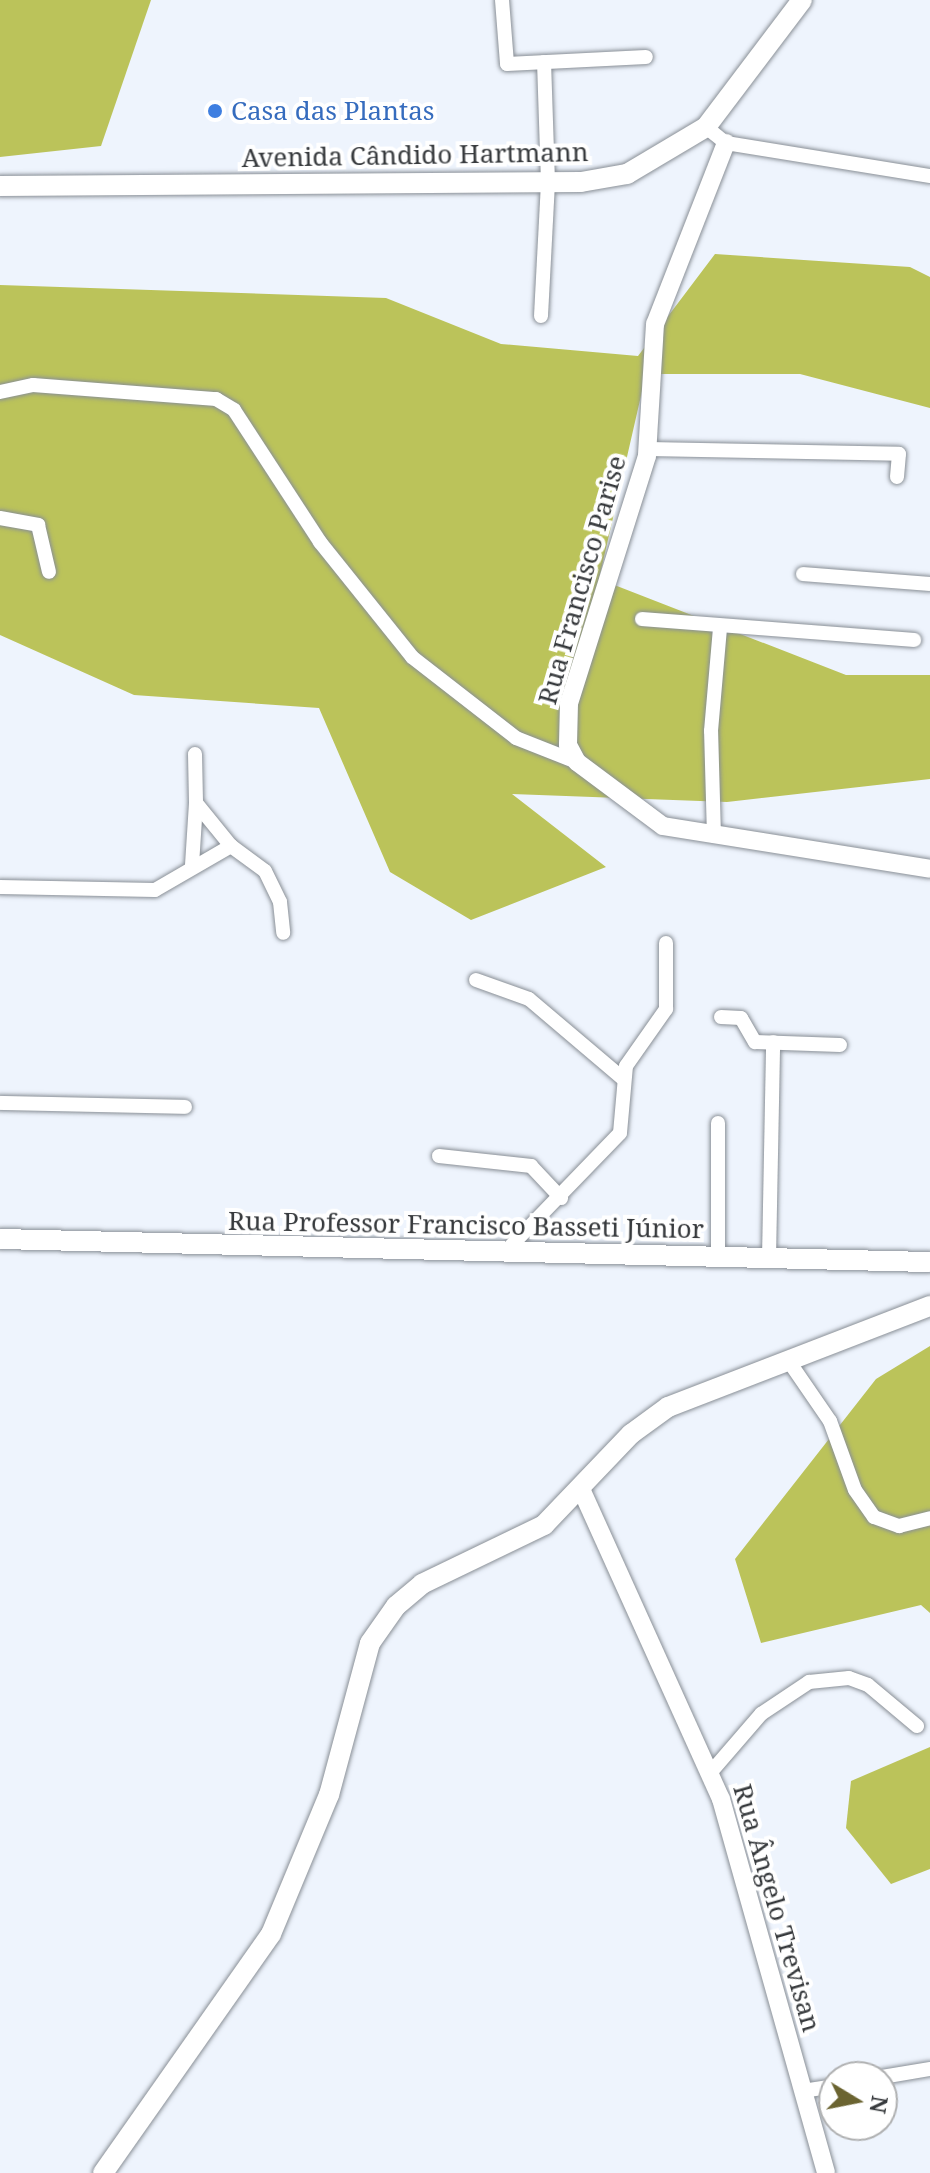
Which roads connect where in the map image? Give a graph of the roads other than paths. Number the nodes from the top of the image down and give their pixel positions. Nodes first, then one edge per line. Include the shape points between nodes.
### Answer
1 (502, 0) edge
2 (802, 0) edge
3 (646, 57) dead end
4 (544, 62) junction
5 (706, 127) junction
6 (726, 143) junction
7 (930, 176) edge
8 (548, 182) junction
9 (0, 186) edge
10 (541, 316) dead end
11 (0, 392) edge
12 (648, 449) junction
13 (897, 477) dead end
14 (0, 518) edge
15 (49, 572) dead end
16 (803, 574) dead end
17 (930, 584) edge
18 (642, 619) dead end
19 (720, 628) junction
20 (914, 640) dead end
21 (195, 754) dead end
22 (577, 762) junction
23 (196, 803) junction
24 (714, 836) junction
25 (231, 846) junction
26 (192, 865) junction
27 (930, 869) edge
28 (0, 887) edge
29 (283, 933) dead end
30 (666, 943) dead end
31 (476, 980) dead end
32 (721, 1017) dead end
33 (773, 1042) junction
34 (840, 1045) dead end
35 (622, 1078) junction
36 (0, 1103) edge
37 (185, 1107) dead end
38 (718, 1123) dead end
39 (439, 1156) dead end
40 (561, 1198) junction
41 (0, 1239) edge
42 (506, 1251) junction
43 (718, 1257) junction
44 (769, 1258) junction
45 (930, 1262) edge
46 (930, 1306) edge
47 (788, 1360) junction
48 (581, 1489) junction
49 (930, 1518) edge
50 (917, 1726) dead end
51 (711, 1772) junction
52 (930, 2069) edge
53 (898, 2074) edge
54 (818, 2089) edge
55 (803, 2091) junction
56 (103, 2173) edge
57 (826, 2173) edge

1 - 4 street via 507,64
2 - 5 main road, Avenida Cândido Hartmann
3 - 4 street
4 - 8 street
5 - 6 street
5 - 8 main road, Avenida Cândido Hartmann via 627,174
6 - 7 street
6 - 12 street, Rua Francisco Parise via 655,324
8 - 9 main road, Avenida Cândido Hartmann
8 - 10 street
11 - 22 street via 33,385 202,398 234,410 320,542 412,657 516,738
12 - 13 street via 899,454
12 - 22 street, Rua Francisco Parise via 569,703 568,745
14 - 15 street via 38,525
16 - 17 street
18 - 19 street
19 - 20 street
19 - 24 street via 711,731
21 - 23 street
22 - 24 street via 663,826
23 - 25 street
23 - 26 street
24 - 27 street
25 - 26 street
25 - 29 street via 274,884
26 - 28 street via 155,890
30 - 35 street via 666,1009
31 - 35 street via 529,999
32 - 33 street via 741,1018 755,1042
33 - 34 street
33 - 44 street
35 - 40 street via 620,1133
36 - 37 street
38 - 43 street
39 - 40 street via 531,1166
40 - 42 street
41 - 42 main road, Rua Professor Francisco Basseti Júnior
42 - 43 main road, Rua Professor Francisco Basseti Júnior
43 - 44 main road, Rua Professor Francisco Basseti Júnior
44 - 45 main road, Rua Professor Francisco Basseti Júnior
46 - 47 main road
47 - 48 main road via 668,1407 625,1439
47 - 49 street via 830,1421 855,1490 874,1517 899,1526
48 - 51 street, Rua Ângelo Trevisan
48 - 56 main road via 525,1538 408,1594 381,1624 329,1795 271,1934
50 - 51 street via 868,1685 849,1678 809,1682 761,1714
51 - 55 street, Rua Ângelo Trevisan
52 - 53 street
54 - 55 street
55 - 57 street, Rua Ângelo Trevisan

